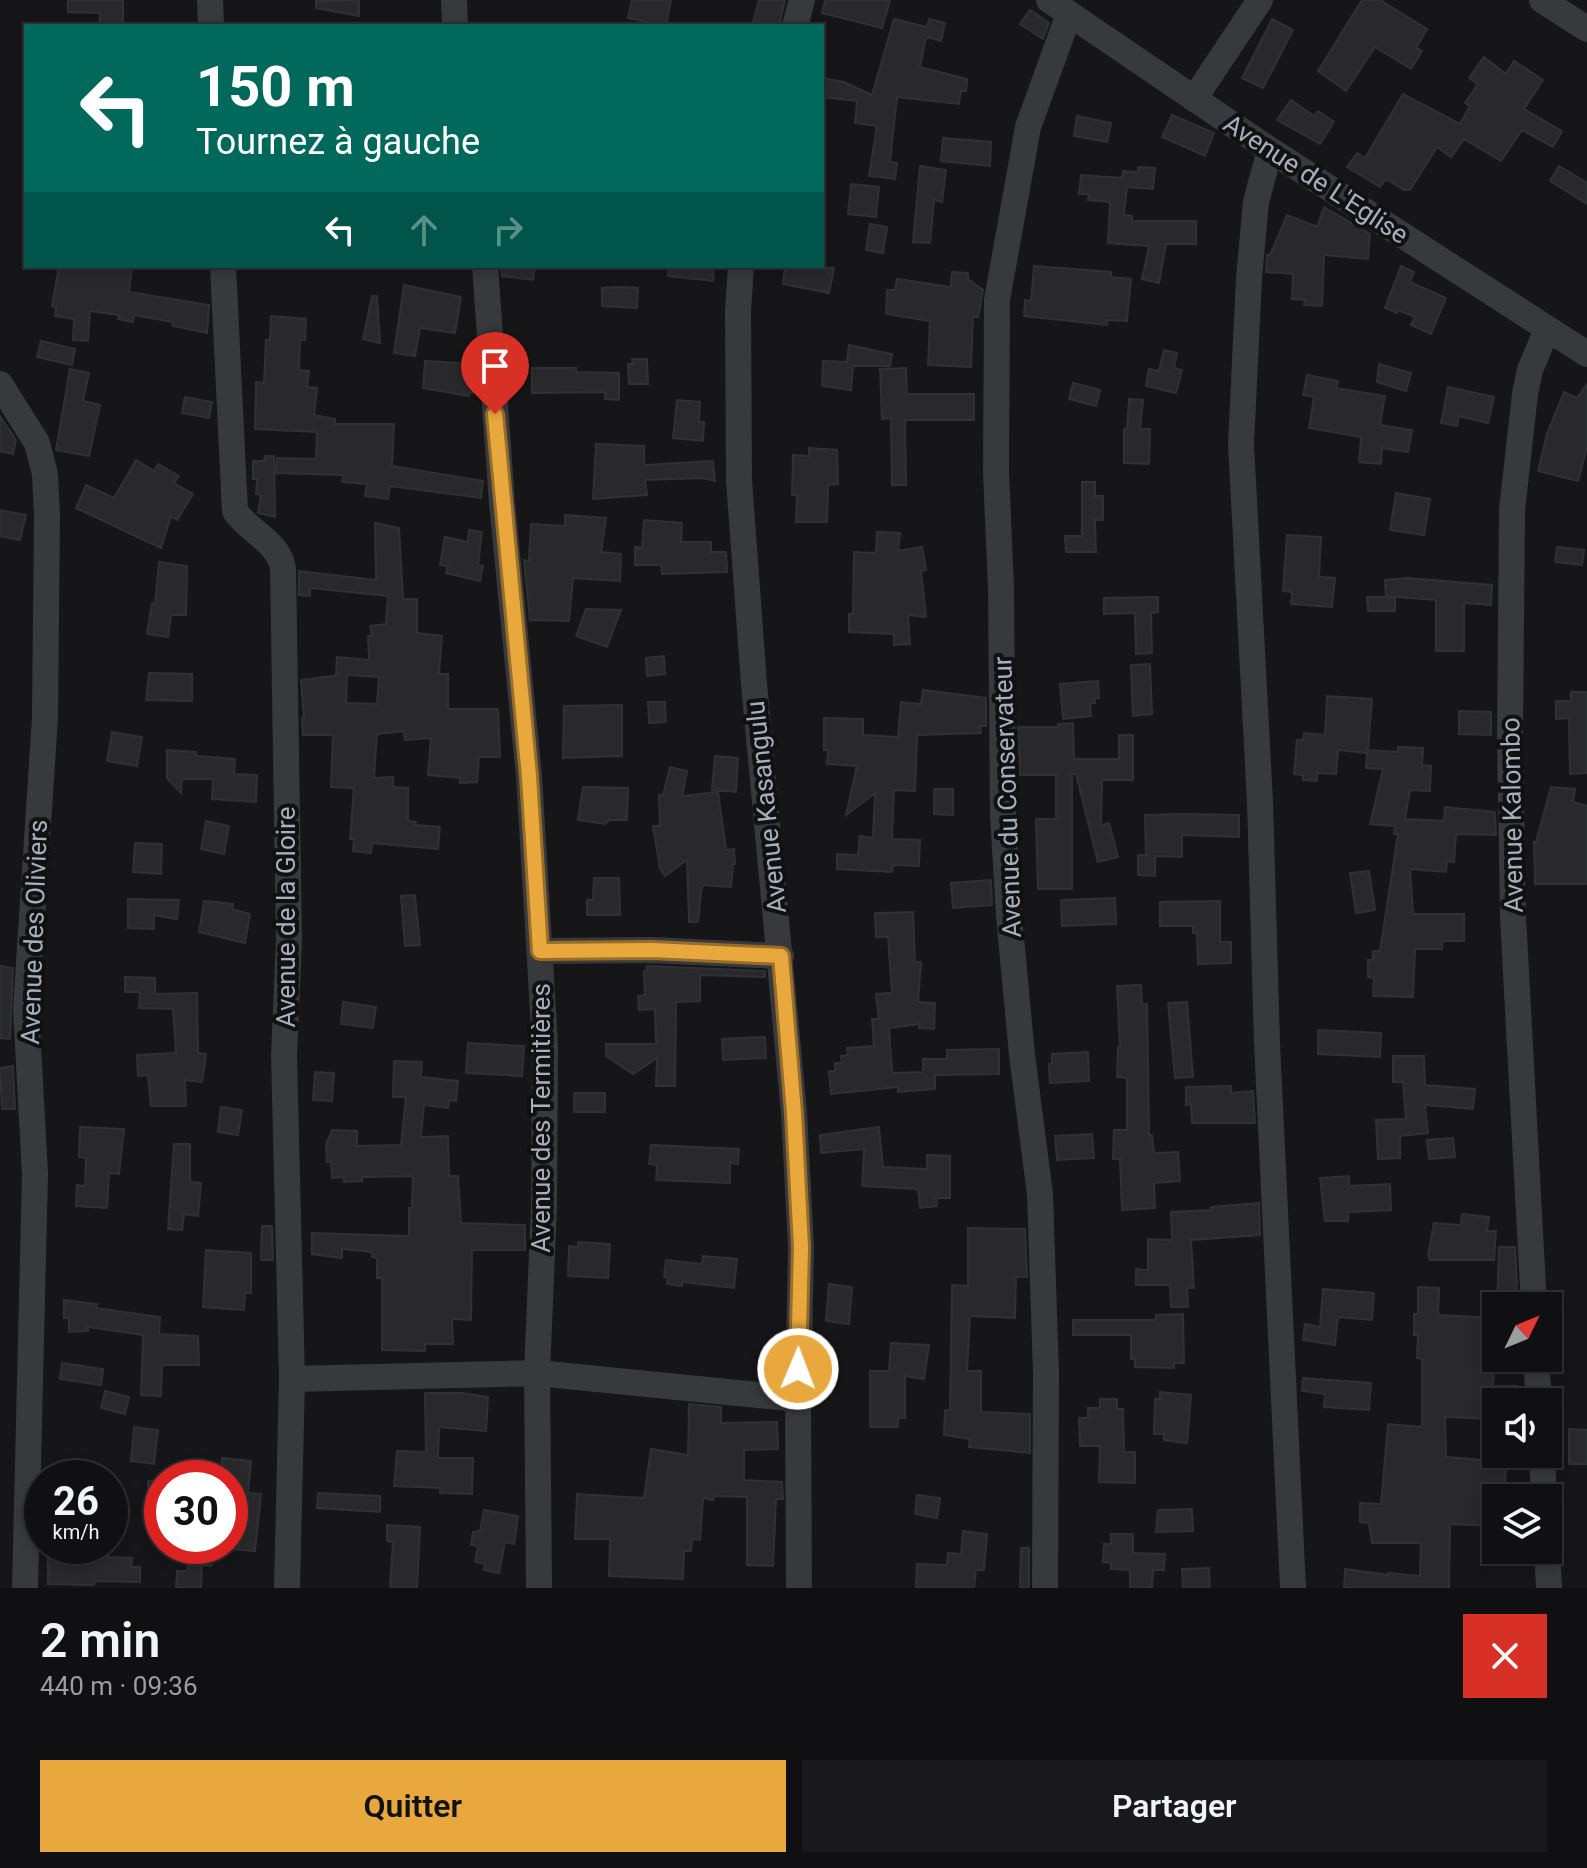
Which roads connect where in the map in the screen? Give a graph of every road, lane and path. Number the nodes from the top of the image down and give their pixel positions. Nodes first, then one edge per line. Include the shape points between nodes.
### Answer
1 (210, 0) edge
2 (454, 0) edge
3 (802, 0) edge
4 (1260, 0) edge
5 (1557, 4) edge
6 (1059, 7) edge
7 (211, 24) edge
8 (455, 24) edge
9 (796, 24) edge
10 (1587, 29) edge
11 (1194, 99) junction
12 (1270, 150) junction
13 (223, 268) edge
14 (485, 268) edge
15 (741, 268) edge
16 (1547, 329) junction
17 (1587, 354) edge
18 (0, 384) edge
19 (540, 951) junction
20 (781, 956) junction
21 (1533, 1292) edge
22 (537, 1373) junction
23 (292, 1379) junction
24 (798, 1399) junction
25 (1548, 1564) edge
26 (25, 1588) edge
27 (287, 1588) edge
28 (539, 1588) edge
29 (799, 1588) edge
30 (1045, 1588) edge
31 (1293, 1588) edge
32 (1549, 1588) edge

1 - 7 street
2 - 8 street
3 - 9 street
4 - 11 street
5 - 10 street
6 - 11 street, Avenue de L'Eglise
6 - 30 street, Avenue du Conservateur via 1028,127 997,300 1003,815 1022,1055 1040,1194
11 - 12 street, Avenue de L'Eglise
12 - 16 street, Avenue de L'Eglise
12 - 31 street via 1256,202 1241,444
13 - 23 street, Avenue de la Gloire via 235,511 275,549 283,568 289,940 284,1055
14 - 19 street, Avenue des Termitières
15 - 20 street, Avenue Kasangulu via 739,480
16 - 17 street, Avenue de L'Eglise
16 - 21 street, Avenue Kalombo via 1528,382 1512,510 1513,917
18 - 26 street, Avenue des Oliviers via 37,443 47,516 45,717 26,1009 35,1174
19 - 20 street
19 - 22 street, Avenue des Termitières via 545,1127
20 - 24 street, Avenue Kasangulu via 801,1247
22 - 23 street
22 - 24 street
22 - 28 street, Avenue des Termitières
23 - 27 street, Avenue de la Gloire
24 - 29 street, Avenue Kasangulu
25 - 32 street

